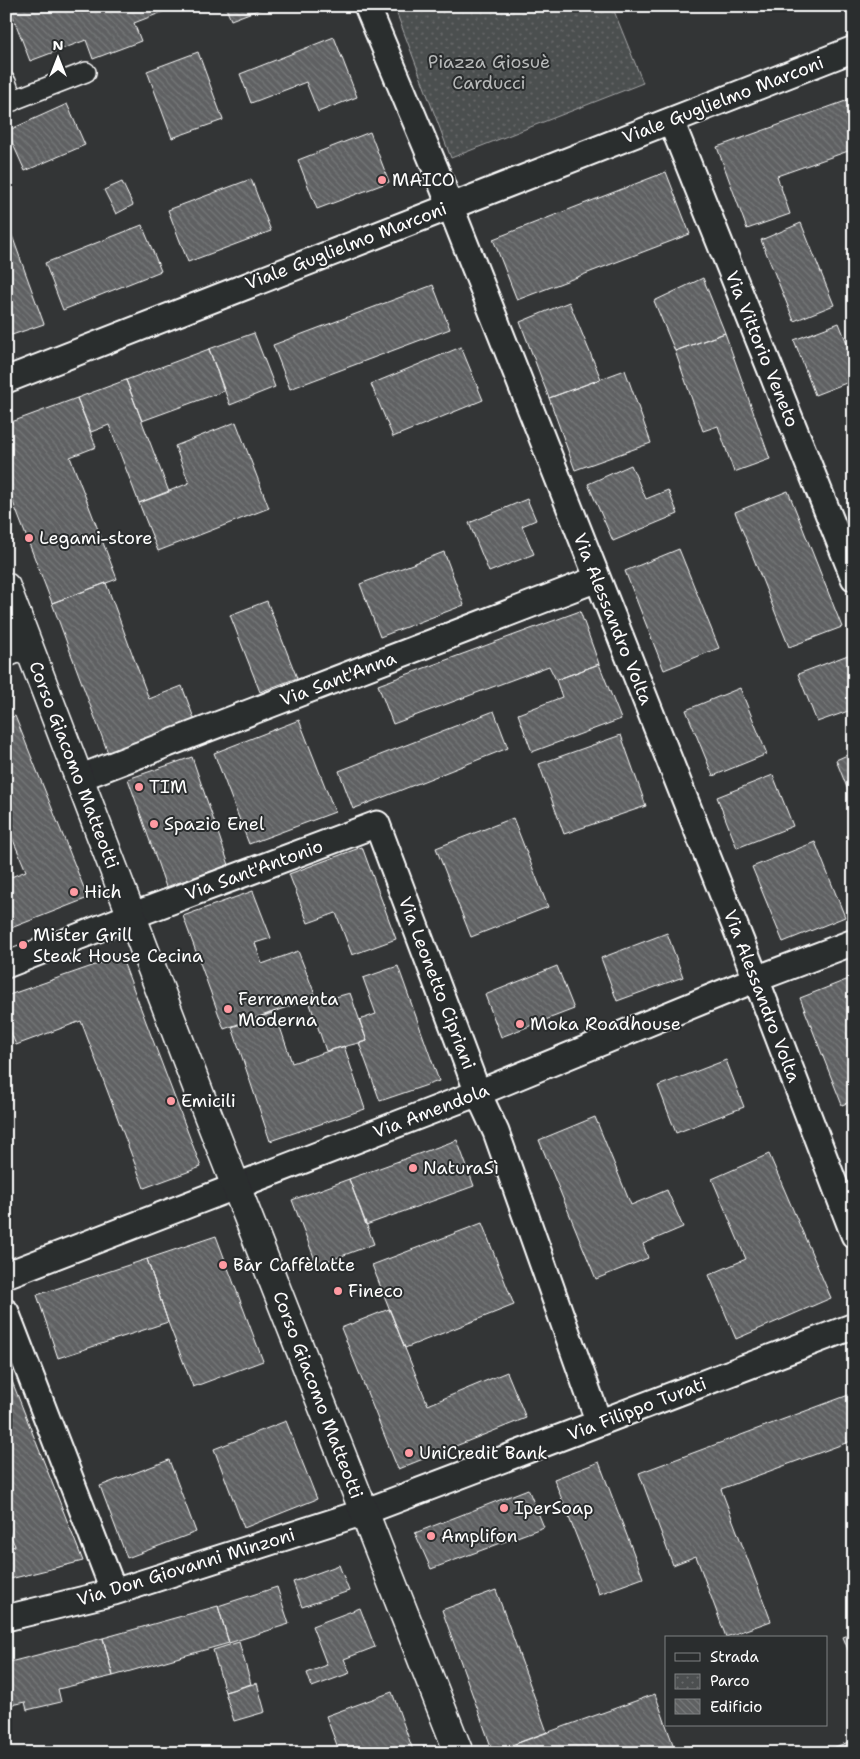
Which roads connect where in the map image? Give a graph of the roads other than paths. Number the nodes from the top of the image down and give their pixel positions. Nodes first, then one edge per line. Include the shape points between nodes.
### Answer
1 (367, 6) edge
2 (854, 49) edge
3 (86, 72) dead end
4 (6, 82) edge
5 (10, 102) edge
6 (671, 120) junction
7 (450, 206) junction
8 (6, 380) edge
9 (854, 578) edge
10 (597, 579) junction
11 (6, 587) edge
12 (17, 648) edge
13 (79, 778) junction
14 (377, 824) joint
15 (131, 916) junction
16 (854, 942) edge
17 (6, 965) edge
18 (756, 979) junction
19 (478, 1093) junction
20 (236, 1187) junction
21 (854, 1234) edge
22 (6, 1275) edge
23 (6, 1312) edge
24 (854, 1326) edge
25 (599, 1423) junction
26 (364, 1512) junction
27 (114, 1592) junction
28 (6, 1618) edge
29 (458, 1753) edge

1 - 7 street, Via Alessandro Volta
2 - 6 street, Viale Guglielmo Marconi
3 - 5 street
4 - 5 street
6 - 7 street, Viale Guglielmo Marconi
6 - 9 street, Via Vittorio Veneto
7 - 8 street, Viale Guglielmo Marconi
7 - 10 street, Via Alessandro Volta
10 - 13 street, Via Sant'Anna
10 - 18 street, Via Alessandro Volta
11 - 12 street, Corso Giacomo Matteotti
12 - 13 street, Corso Giacomo Matteotti
13 - 15 street, Corso Giacomo Matteotti
14 - 15 street, Via Sant'Antonio
14 - 19 street, Via Leonetto Cipriani
15 - 17 street, Via Sant'Antonio
15 - 20 street, Corso Giacomo Matteotti
16 - 18 street, Via Amendola
18 - 19 street, Via Amendola
18 - 21 street, Via Alessandro Volta
19 - 20 street, Via Amendola
19 - 25 street, Via Leonetto Cipriani via 496,1132
20 - 22 street, Via Amendola
20 - 26 street, Corso Giacomo Matteotti
23 - 27 street
24 - 25 street, Via Filippo Turati
25 - 26 street, Via Filippo Turati
26 - 27 street, Via Don Giovanni Minzoni
26 - 29 street, Corso Giacomo Matteotti
27 - 28 street, Via Don Giovanni Minzoni

